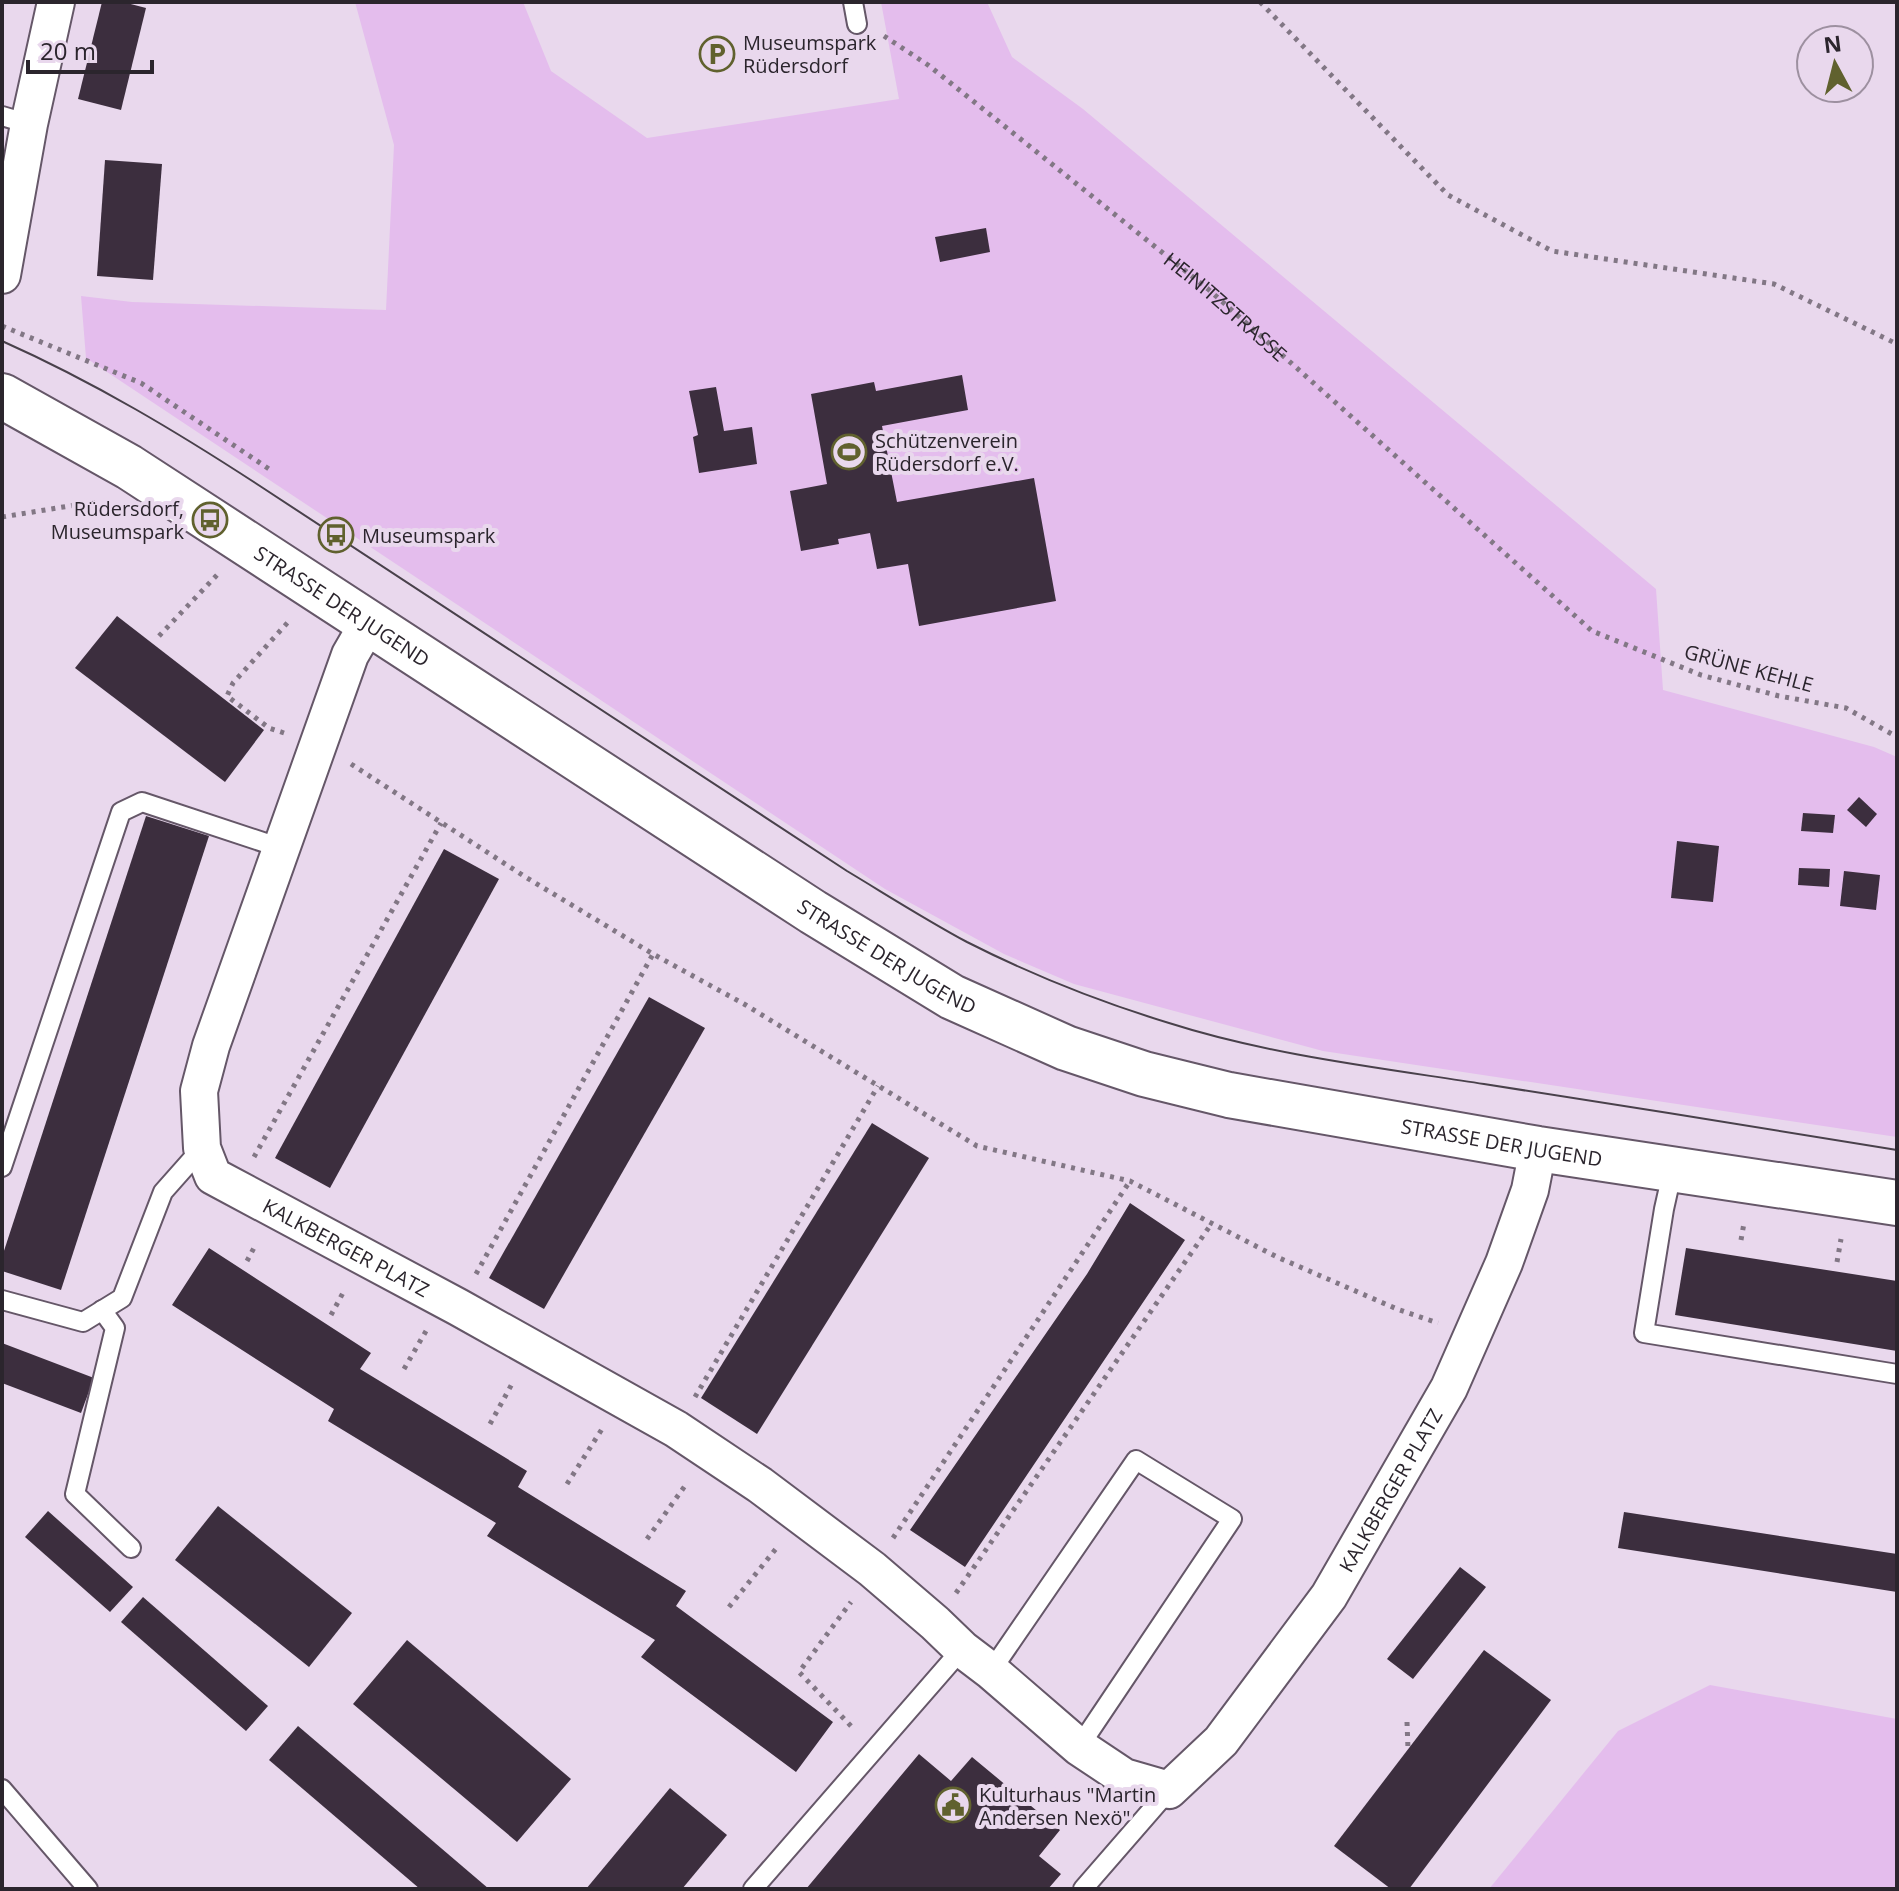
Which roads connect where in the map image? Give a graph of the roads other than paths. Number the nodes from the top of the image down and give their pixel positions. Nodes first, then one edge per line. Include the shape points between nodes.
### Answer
1 (56, 2) edge
2 (853, 2) edge
3 (857, 24) road end
4 (16, 120) edge
5 (2, 275) edge
6 (2, 396) edge
7 (369, 622) junction
8 (281, 848) junction
9 (202, 1148) junction
10 (1538, 1149) junction
11 (2, 1167) edge
12 (1673, 1169) junction
13 (1897, 1203) edge
14 (2, 1300) edge
15 (102, 1310) junction
16 (1897, 1374) edge
17 (131, 1548) dead end
18 (962, 1649) junction
19 (991, 1671) junction
20 (1079, 1747) junction
21 (2, 1789) edge
22 (1169, 1790) junction
23 (88, 1889) edge
24 (753, 1889) edge
25 (1083, 1889) edge

1 - 4 street
2 - 3 lane
4 - 5 street
6 - 7 street, STRASSE DER JUGEND via 129,467
7 - 8 street, KALKBERGER PLATZ via 350,655
7 - 10 street, STRASSE DER JUGEND via 952,997 1052,1042 1144,1074 1229,1095
8 - 9 street, KALKBERGER PLATZ via 199,1091
8 - 11 lane via 142,802 121,812
9 - 15 lane via 163,1192 122,1298
9 - 18 street, KALKBERGER PLATZ via 213,1176 676,1429 760,1485 864,1582 935,1623
10 - 12 street, STRASSE DER JUGEND
10 - 22 street, KALKBERGER PLATZ via 1530,1190 1504,1263 1449,1388 1329,1596 1221,1741
12 - 13 street, STRASSE DER JUGEND
12 - 16 lane via 1644,1333
14 - 15 lane via 83,1322
15 - 17 lane via 115,1328 75,1494
18 - 19 street, KALKBERGER PLATZ
18 - 24 lane
19 - 20 street, KALKBERGER PLATZ
19 - 20 lane via 1136,1460 1232,1519
20 - 22 street, KALKBERGER PLATZ via 1124,1777
21 - 23 lane
22 - 25 lane, KALKBERGER PLATZ

